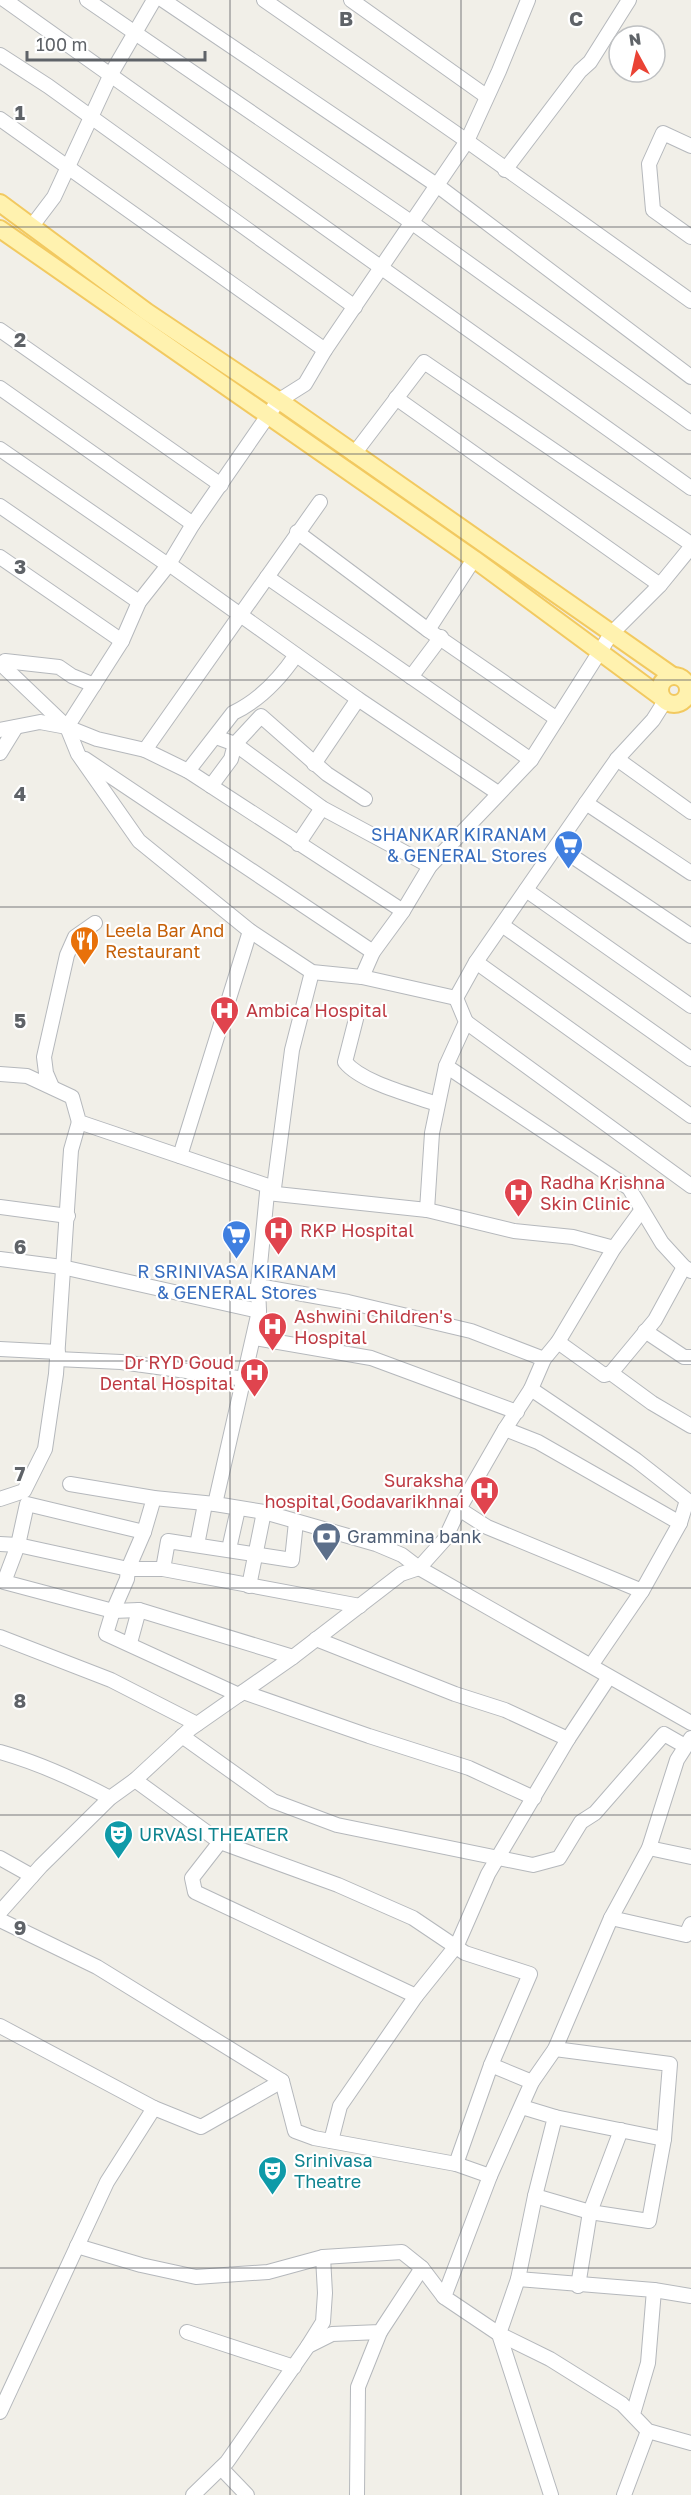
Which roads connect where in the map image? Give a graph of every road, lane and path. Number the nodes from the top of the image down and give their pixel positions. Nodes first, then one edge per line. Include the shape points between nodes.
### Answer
1 (4, 0) edge
2 (87, 0) edge
3 (154, 0) edge
4 (163, 0) edge
5 (264, 0) edge
6 (351, 0) edge
7 (528, 0) edge
8 (629, 0) edge
9 (136, 34) junction
10 (0, 55) edge
11 (111, 74) junction
12 (486, 96) junction
13 (0, 118) edge
14 (91, 118) junction
15 (467, 141) junction
16 (691, 146) edge
17 (68, 165) junction
18 (505, 170) junction
19 (438, 186) junction
20 (7, 208) edge
21 (411, 222) junction
22 (32, 226) junction
23 (0, 229) edge
24 (691, 237) edge
25 (382, 267) junction
26 (691, 301) edge
27 (355, 307) junction
28 (0, 330) edge
29 (326, 350) junction
30 (691, 377) edge
31 (0, 388) edge
32 (257, 397) junction
33 (396, 398) junction
34 (273, 408) junction
35 (302, 417) junction
36 (691, 423) edge
37 (293, 431) junction
38 (0, 449) edge
39 (354, 454) junction
40 (221, 485) junction
41 (691, 488) edge
42 (320, 501) dead end
43 (0, 506) edge
44 (193, 524) junction
45 (297, 532) junction
46 (691, 546) edge
47 (0, 557) edge
48 (474, 559) junction
49 (168, 564) junction
50 (267, 577) junction
51 (660, 585) junction
52 (139, 602) junction
53 (575, 608) junction
54 (240, 615) junction
55 (562, 624) junction
56 (428, 630) junction
57 (611, 634) junction
58 (441, 637) junction
59 (122, 641) junction
60 (598, 650) junction
61 (296, 655) junction
62 (0, 664) edge
63 (411, 677) junction
64 (94, 685) junction
65 (678, 689) edge
66 (358, 699) junction
67 (691, 715) edge
68 (558, 719) junction
69 (16, 727) junction
70 (67, 727) junction
71 (0, 730) edge
72 (216, 737) junction
73 (235, 744) junction
74 (146, 750) junction
75 (0, 753) edge
76 (78, 754) junction
77 (617, 759) junction
78 (531, 760) junction
79 (314, 764) junction
80 (188, 771) junction
81 (211, 786) junction
82 (498, 793) junction
83 (365, 799) dead end
84 (586, 803) junction
85 (322, 807) junction
86 (691, 812) edge
87 (298, 844) junction
88 (557, 846) junction
89 (430, 866) junction
90 (691, 873) edge
91 (526, 890) junction
92 (403, 911) junction
93 (95, 923) dead end
94 (502, 925) junction
95 (250, 931) junction
96 (691, 936) edge
97 (373, 952) junction
98 (476, 962) junction
99 (312, 972) junction
100 (362, 977) junction
101 (456, 998) junction
102 (691, 1006) edge
103 (356, 1019) dead end
104 (466, 1022) junction
105 (691, 1059) edge
106 (446, 1066) junction
107 (0, 1074) edge
108 (52, 1088) junction
109 (437, 1104) junction
110 (691, 1116) edge
111 (79, 1122) junction
112 (180, 1156) junction
113 (691, 1186) edge
114 (271, 1191) junction
115 (0, 1207) edge
116 (427, 1210) junction
117 (641, 1211) junction
118 (68, 1216) junction
119 (614, 1248) junction
120 (0, 1259) edge
121 (62, 1267) junction
122 (687, 1269) edge
123 (258, 1286) junction
124 (259, 1311) junction
125 (645, 1331) junction
126 (254, 1338) junction
127 (558, 1342) junction
128 (0, 1349) edge
129 (57, 1356) junction
130 (691, 1357) edge
131 (544, 1359) junction
132 (611, 1372) junction
133 (245, 1379) junction
134 (531, 1389) junction
135 (516, 1412) junction
136 (691, 1426) edge
137 (505, 1429) junction
138 (70, 1484) dead end
139 (154, 1498) junction
140 (0, 1499) edge
141 (689, 1499) edge
142 (210, 1504) junction
143 (238, 1509) junction
144 (459, 1509) junction
145 (264, 1512) junction
146 (296, 1522) junction
147 (680, 1523) junction
148 (144, 1532) junction
149 (0, 1544) edge
150 (18, 1545) junction
151 (197, 1545) junction
152 (229, 1549) junction
153 (254, 1552) junction
154 (419, 1568) junction
155 (128, 1569) junction
156 (163, 1569) junction
157 (249, 1586) junction
158 (642, 1591) junction
159 (360, 1606) junction
160 (139, 1610) junction
161 (113, 1611) junction
162 (0, 1637) edge
163 (316, 1639) junction
164 (130, 1643) junction
165 (293, 1657) junction
166 (592, 1664) junction
167 (609, 1677) junction
168 (241, 1693) junction
169 (691, 1723) edge
170 (197, 1724) junction
171 (182, 1736) junction
172 (568, 1739) junction
173 (688, 1742) edge
174 (0, 1752) edge
175 (677, 1760) junction
176 (691, 1765) edge
177 (135, 1780) junction
178 (110, 1798) junction
179 (534, 1798) junction
180 (220, 1842) junction
181 (649, 1848) junction
182 (691, 1857) edge
183 (0, 1858) edge
184 (497, 1859) junction
185 (32, 1876) junction
186 (0, 1912) edge
187 (611, 1918) junction
188 (0, 1920) edge
189 (689, 1932) edge
190 (457, 1945) junction
191 (416, 1996) junction
192 (0, 2026) edge
193 (555, 2049) junction
194 (491, 2065) junction
195 (282, 2081) junction
196 (532, 2082) junction
197 (522, 2107) junction
198 (154, 2108) junction
199 (555, 2116) junction
200 (621, 2130) junction
201 (664, 2139) junction
202 (331, 2140) junction
203 (456, 2164) junction
204 (490, 2176) junction
205 (535, 2196) junction
206 (590, 2212) junction
207 (77, 2246) junction
208 (323, 2257) junction
209 (422, 2268) junction
210 (518, 2279) junction
211 (578, 2286) junction
212 (654, 2290) junction
213 (691, 2296) edge
214 (444, 2297) junction
215 (187, 2332) dead end
216 (380, 2332) junction
217 (499, 2334) junction
218 (308, 2346) junction
219 (294, 2367) junction
220 (0, 2412) edge
221 (633, 2414) junction
222 (648, 2431) junction
223 (691, 2443) edge
224 (221, 2468) junction
225 (193, 2495) edge
226 (247, 2495) edge
227 (357, 2495) edge
228 (551, 2495) edge
229 (624, 2495) edge

1 - 11 street
2 - 9 street
3 - 9 street
4 - 19 street
5 - 15 street
6 - 12 street
7 - 12 street
8 - 18 street via 590,63
9 - 11 street
9 - 21 street
10 - 14 street
11 - 14 street
11 - 25 street
12 - 15 street
13 - 17 street
14 - 17 street
14 - 27 street
15 - 18 street
15 - 19 street
16 - 24 street via 663,133 649,164 653,210
17 - 22 street via 54,197
17 - 29 street
18 - 26 street
19 - 21 street
19 - 30 street
20 - 22 main road
20 - 23 main road
21 - 25 street
21 - 36 street
22 - 32 main road
23 - 32 main road
25 - 27 street
25 - 41 street
27 - 29 street
28 - 40 street
29 - 34 street via 305,384
31 - 44 street
32 - 34 main road
33 - 39 street
33 - 46 street via 424,362
33 - 51 street
34 - 35 main road
34 - 37 main road
34 - 40 street
35 - 37 main road
35 - 39 main road
37 - 48 main road
38 - 49 street
39 - 53 main road
40 - 44 street
42 - 45 street
43 - 52 street
44 - 49 street
45 - 50 street
45 - 56 street
46 - 51 street
47 - 59 street
48 - 55 main road
48 - 56 street
49 - 52 street
49 - 54 street
50 - 54 street
50 - 63 street
51 - 57 street
52 - 59 street
53 - 55 main road
53 - 57 main road
54 - 61 street
54 - 74 street
55 - 60 main road
56 - 58 street
57 - 60 street
57 - 65 main road
58 - 63 street
58 - 68 street
59 - 64 street
60 - 65 main road
60 - 68 street
61 - 66 street
61 - 72 street via 281,677 233,713
62 - 64 street via 5,661 59,667
62 - 70 street
63 - 78 street
64 - 70 street
65 - 67 main road
65 - 77 street
66 - 79 street
66 - 82 street
68 - 78 street
69 - 70 street via 40,722
69 - 71 street
69 - 75 street
70 - 74 street via 97,739
70 - 76 street
72 - 73 street
72 - 80 street
73 - 79 street via 261,716
73 - 81 street via 231,759
73 - 85 street
74 - 80 street
76 - 95 street via 140,841
76 - 97 street
77 - 84 street
77 - 86 street
78 - 82 street
79 - 83 street
80 - 81 street
81 - 87 street
82 - 89 street
84 - 88 street
84 - 90 street
85 - 87 street
85 - 89 street
87 - 92 street
88 - 91 street
88 - 96 street
89 - 92 street
91 - 94 street
91 - 102 street
92 - 97 street
93 - 108 street via 75,937 67,954 44,1057
94 - 98 street
94 - 105 street
95 - 99 street
95 - 112 street
97 - 100 street
98 - 101 street
98 - 110 street
99 - 100 street
99 - 114 street via 292,1050
100 - 101 street
101 - 104 street
103 - 109 street via 345,1062 351,1069
104 - 106 street
104 - 113 street
106 - 109 street
106 - 117 street via 629,1188
107 - 108 street via 27,1076
108 - 111 street via 72,1097
109 - 116 street
111 - 112 street
111 - 118 street via 71,1150
112 - 114 street
114 - 116 street
114 - 123 street
115 - 118 street
116 - 119 street via 514,1231 573,1237
117 - 119 street
117 - 122 street via 662,1243
118 - 121 street
119 - 127 street
120 - 121 street
121 - 124 street
121 - 129 street
122 - 125 street
123 - 124 street
123 - 131 street via 471,1331
124 - 126 street
125 - 130 street via 684,1357
125 - 132 street
126 - 133 street
126 - 135 street via 371,1358
127 - 131 street
127 - 132 street via 604,1376
128 - 129 street
129 - 133 street
129 - 140 street via 45,1449 24,1491
131 - 134 street
132 - 136 street
133 - 142 street
134 - 135 street
134 - 141 street
135 - 137 street
137 - 144 street
137 - 147 street via 538,1442
138 - 139 street
139 - 142 street
139 - 148 street
141 - 147 street
142 - 143 street
142 - 151 street
143 - 145 street
143 - 152 street
144 - 154 street via 445,1539
144 - 158 street via 487,1527
145 - 146 street
145 - 153 street
146 - 153 street via 292,1560
146 - 154 street via 376,1544 402,1555
147 - 158 street
148 - 150 street via 27,1504
148 - 155 street
149 - 150 street
150 - 155 street
150 - 161 street via 4,1582
151 - 152 street
151 - 156 street via 168,1541
152 - 153 street
153 - 157 street
154 - 159 street via 401,1574
154 - 166 street
155 - 156 street
155 - 161 street
156 - 157 street
157 - 159 street
158 - 166 street
159 - 163 street
160 - 161 street
160 - 164 street
160 - 165 street
161 - 164 street via 106,1634
162 - 170 street via 111,1680
163 - 165 street
163 - 172 street via 505,1710
164 - 168 street
165 - 168 street
166 - 167 street
167 - 169 street
167 - 172 street
168 - 170 street
168 - 179 street via 469,1767
170 - 171 street
171 - 177 street
171 - 184 street via 273,1801 337,1825
172 - 179 street
173 - 175 street
173 - 184 street via 664,1734 596,1813 580,1822 559,1858 533,1865
174 - 178 street via 58,1772
175 - 176 street
175 - 181 street
177 - 178 street
177 - 180 street
178 - 185 street
179 - 184 street
180 - 190 street via 366,1897 413,1918
180 - 191 street via 192,1878 195,1892
181 - 182 street
181 - 187 street
183 - 185 street
184 - 190 street
185 - 186 street
187 - 189 street
187 - 193 street
188 - 195 street via 97,1967
190 - 191 street
190 - 194 street via 465,1953 530,1974
191 - 202 street via 340,2106
192 - 198 street
193 - 196 street
193 - 201 street via 670,2064
194 - 196 street
194 - 203 street
195 - 198 street via 201,2127
195 - 202 street via 296,2131
196 - 197 street
197 - 199 street
197 - 204 street
198 - 207 street via 107,2182
199 - 200 street
199 - 205 street
200 - 201 street
200 - 206 street
201 - 206 street via 649,2221
202 - 203 street
203 - 204 street
204 - 214 street
205 - 206 street
205 - 210 street
206 - 211 street
207 - 208 street via 196,2277 268,2272
207 - 220 street
208 - 209 street via 402,2252
208 - 218 street via 323,2322
209 - 214 street
209 - 216 street
210 - 211 street
210 - 217 street
211 - 212 street
212 - 213 street
212 - 221 street via 648,2363
214 - 217 street
215 - 219 street
216 - 218 street via 333,2334
216 - 227 street via 358,2387
217 - 221 street via 550,2359
217 - 228 street
218 - 219 street
219 - 224 street
221 - 222 street
222 - 223 street
222 - 229 street
224 - 225 street
224 - 226 street

